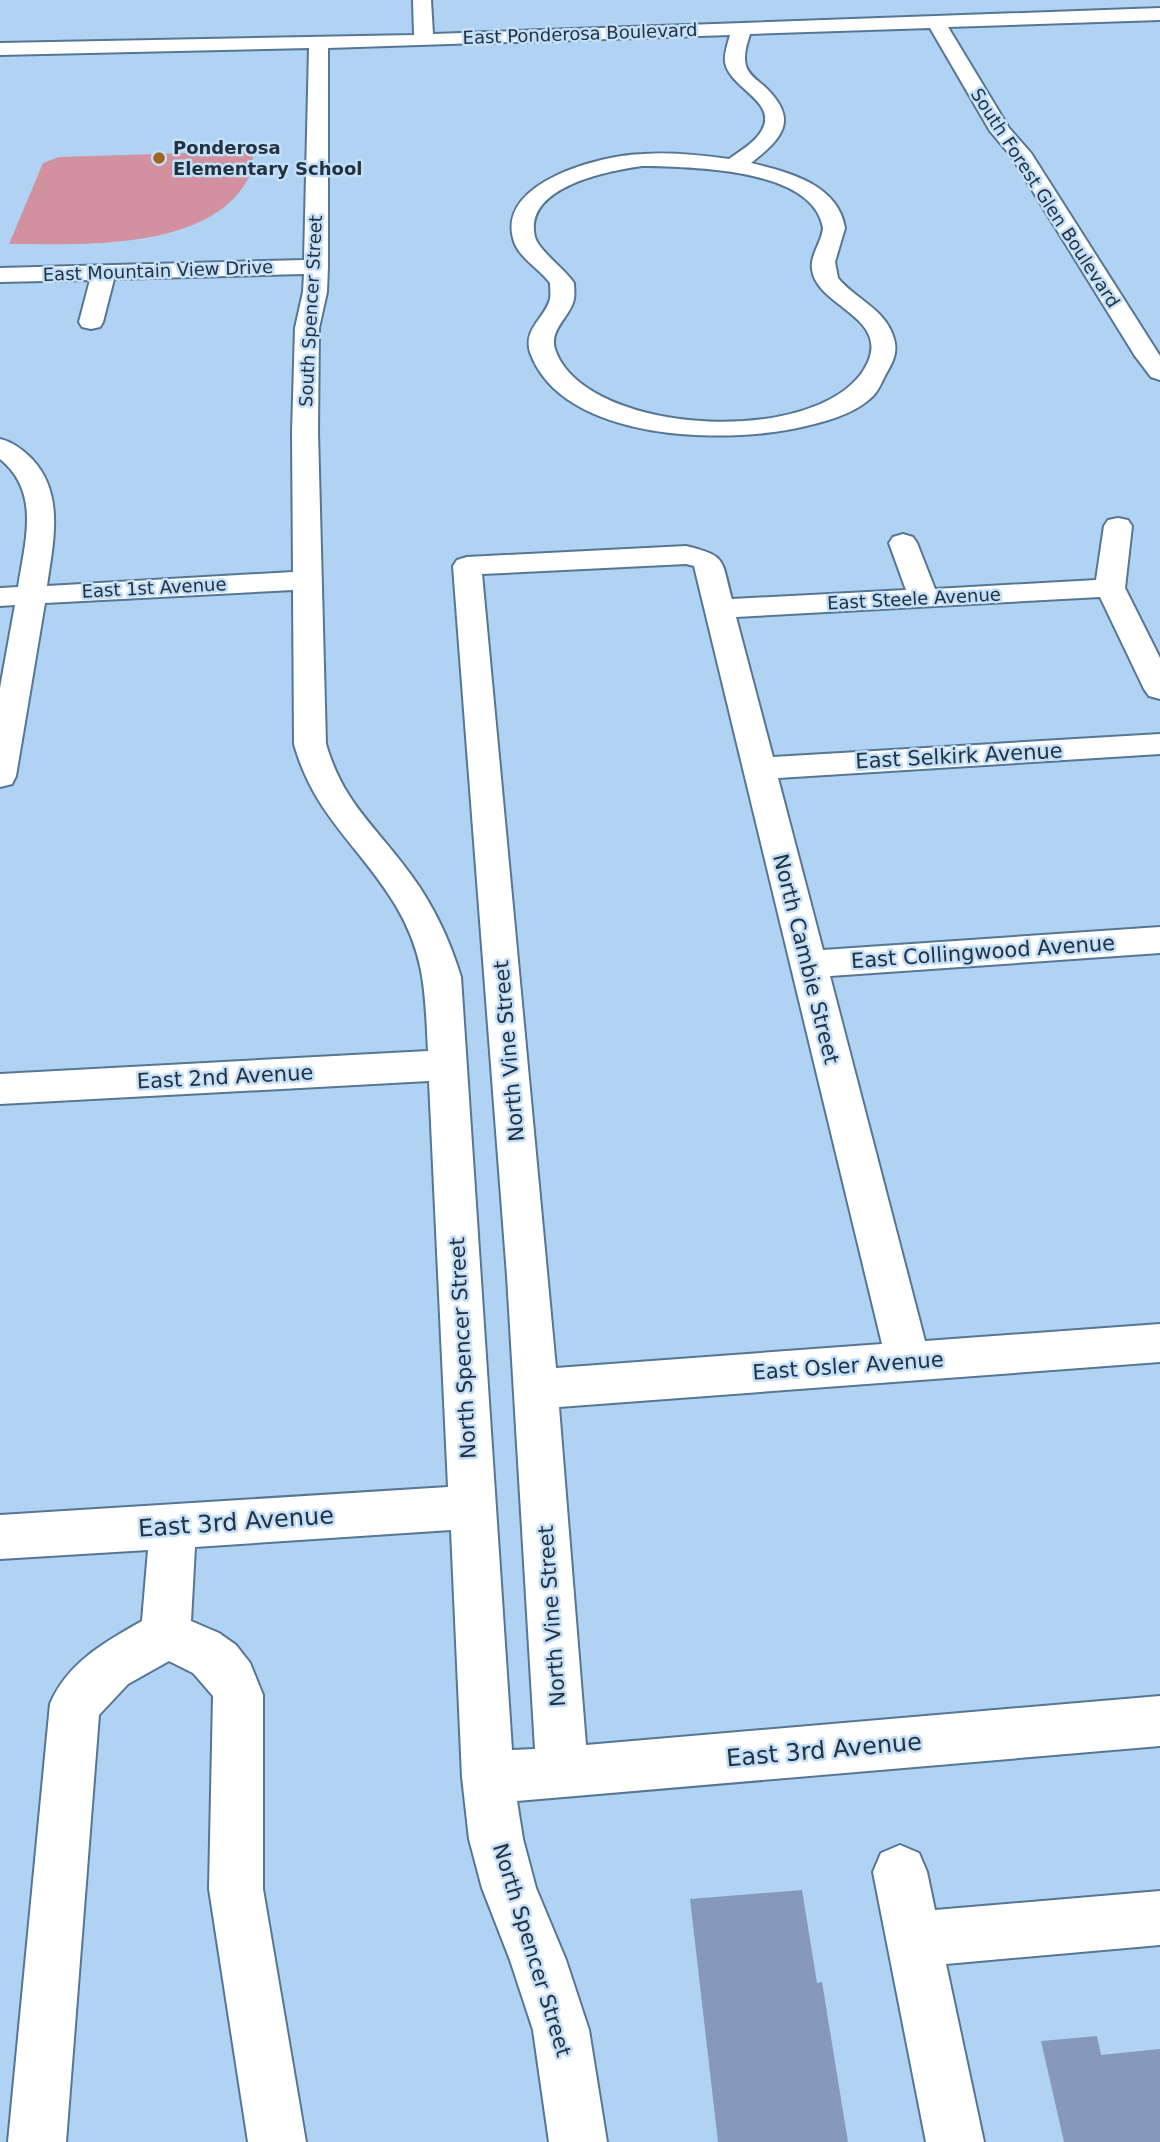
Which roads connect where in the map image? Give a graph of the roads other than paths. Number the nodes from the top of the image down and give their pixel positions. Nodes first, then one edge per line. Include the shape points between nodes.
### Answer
1 (422, 0) edge
2 (1159, 15) edge
3 (936, 22) junction
4 (742, 28) junction
5 (424, 40) junction
6 (319, 42) junction
7 (0, 49) edge
8 (735, 165) junction
9 (316, 267) junction
10 (104, 272) junction
11 (0, 275) edge
12 (91, 322) dead end
13 (1160, 372) edge
14 (0, 447) edge
15 (1118, 526) dead end
16 (903, 543) dead end
17 (703, 559) joint
18 (309, 580) junction
19 (1110, 588) junction
20 (33, 594) junction
21 (0, 597) edge
22 (924, 599) junction
23 (719, 609) junction
24 (1158, 679) edge
25 (1160, 744) edge
26 (759, 768) junction
27 (0, 776) edge
28 (1160, 940) edge
29 (807, 964) junction
30 (449, 1065) junction
31 (0, 1089) edge
32 (1160, 1343) edge
33 (908, 1361) junction
34 (536, 1390) junction
35 (472, 1507) junction
36 (173, 1526) junction
37 (0, 1537) edge
38 (166, 1635) junction
39 (1160, 1721) edge
40 (562, 1773) junction
41 (488, 1777) junction
42 (900, 1872) dead end
43 (1160, 1918) edge
44 (914, 1939) junction
45 (37, 2142) edge
46 (277, 2142) edge
47 (578, 2142) edge
48 (955, 2142) edge

1 - 5 street
2 - 3 street, East Ponderosa Boulevard
3 - 4 street, East Ponderosa Boulevard via 814,17
3 - 13 street, South Forest Glen Boulevard via 1000,131 1020,153
4 - 5 street, East Ponderosa Boulevard
4 - 8 street via 736,66 775,108 777,120 769,137
5 - 6 street, East Ponderosa Boulevard
6 - 7 street, East Ponderosa Boulevard
6 - 9 street, South Spencer Street
8 - 8 street via 682,160 607,165 551,187 526,210 525,239 562,283 562,298 542,339 548,364 569,389 597,405 653,423 738,430 810,418 850,400 877,374 883,351 879,331 866,312 823,272 835,232 828,211 799,187
9 - 10 street, East Mountain View Drive
9 - 18 street, South Spencer Street via 307,341
10 - 11 street, East Mountain View Drive
10 - 12 street
14 - 20 street via 22,465 37,486 41,507
15 - 19 street
16 - 22 street
17 - 23 street, North Cambie Street
17 - 34 street, North Vine Street via 686,555 467,566
18 - 20 street, East 1st Avenue
18 - 30 street, North Spencer Street via 308,718 315,767 338,811 391,872 422,919 443,977
19 - 22 street, East Steele Avenue
19 - 24 street
20 - 21 street, East 1st Avenue
20 - 27 street
22 - 23 street, East Steele Avenue
23 - 26 street, North Cambie Street
25 - 26 street, East Selkirk Avenue
26 - 29 street, North Cambie Street
28 - 29 street, East Collingwood Avenue
29 - 33 street, North Cambie Street
30 - 31 street, East 2nd Avenue
30 - 35 street, North Spencer Street
32 - 33 street, East Osler Avenue
33 - 34 street, East Osler Avenue
34 - 40 street, North Vine Street
35 - 36 street, East 3rd Avenue
35 - 41 street, North Spencer Street
36 - 37 street, East 3rd Avenue
36 - 38 street
38 - 45 street via 110,1667 75,1704
38 - 46 street via 211,1655 229,1672 237,1695 236,1889
39 - 40 street, East 3rd Avenue
40 - 41 street, East 3rd Avenue
41 - 47 street, North Spencer Street via 496,1839 509,1888 561,2029
42 - 44 street
43 - 44 street
44 - 48 street

